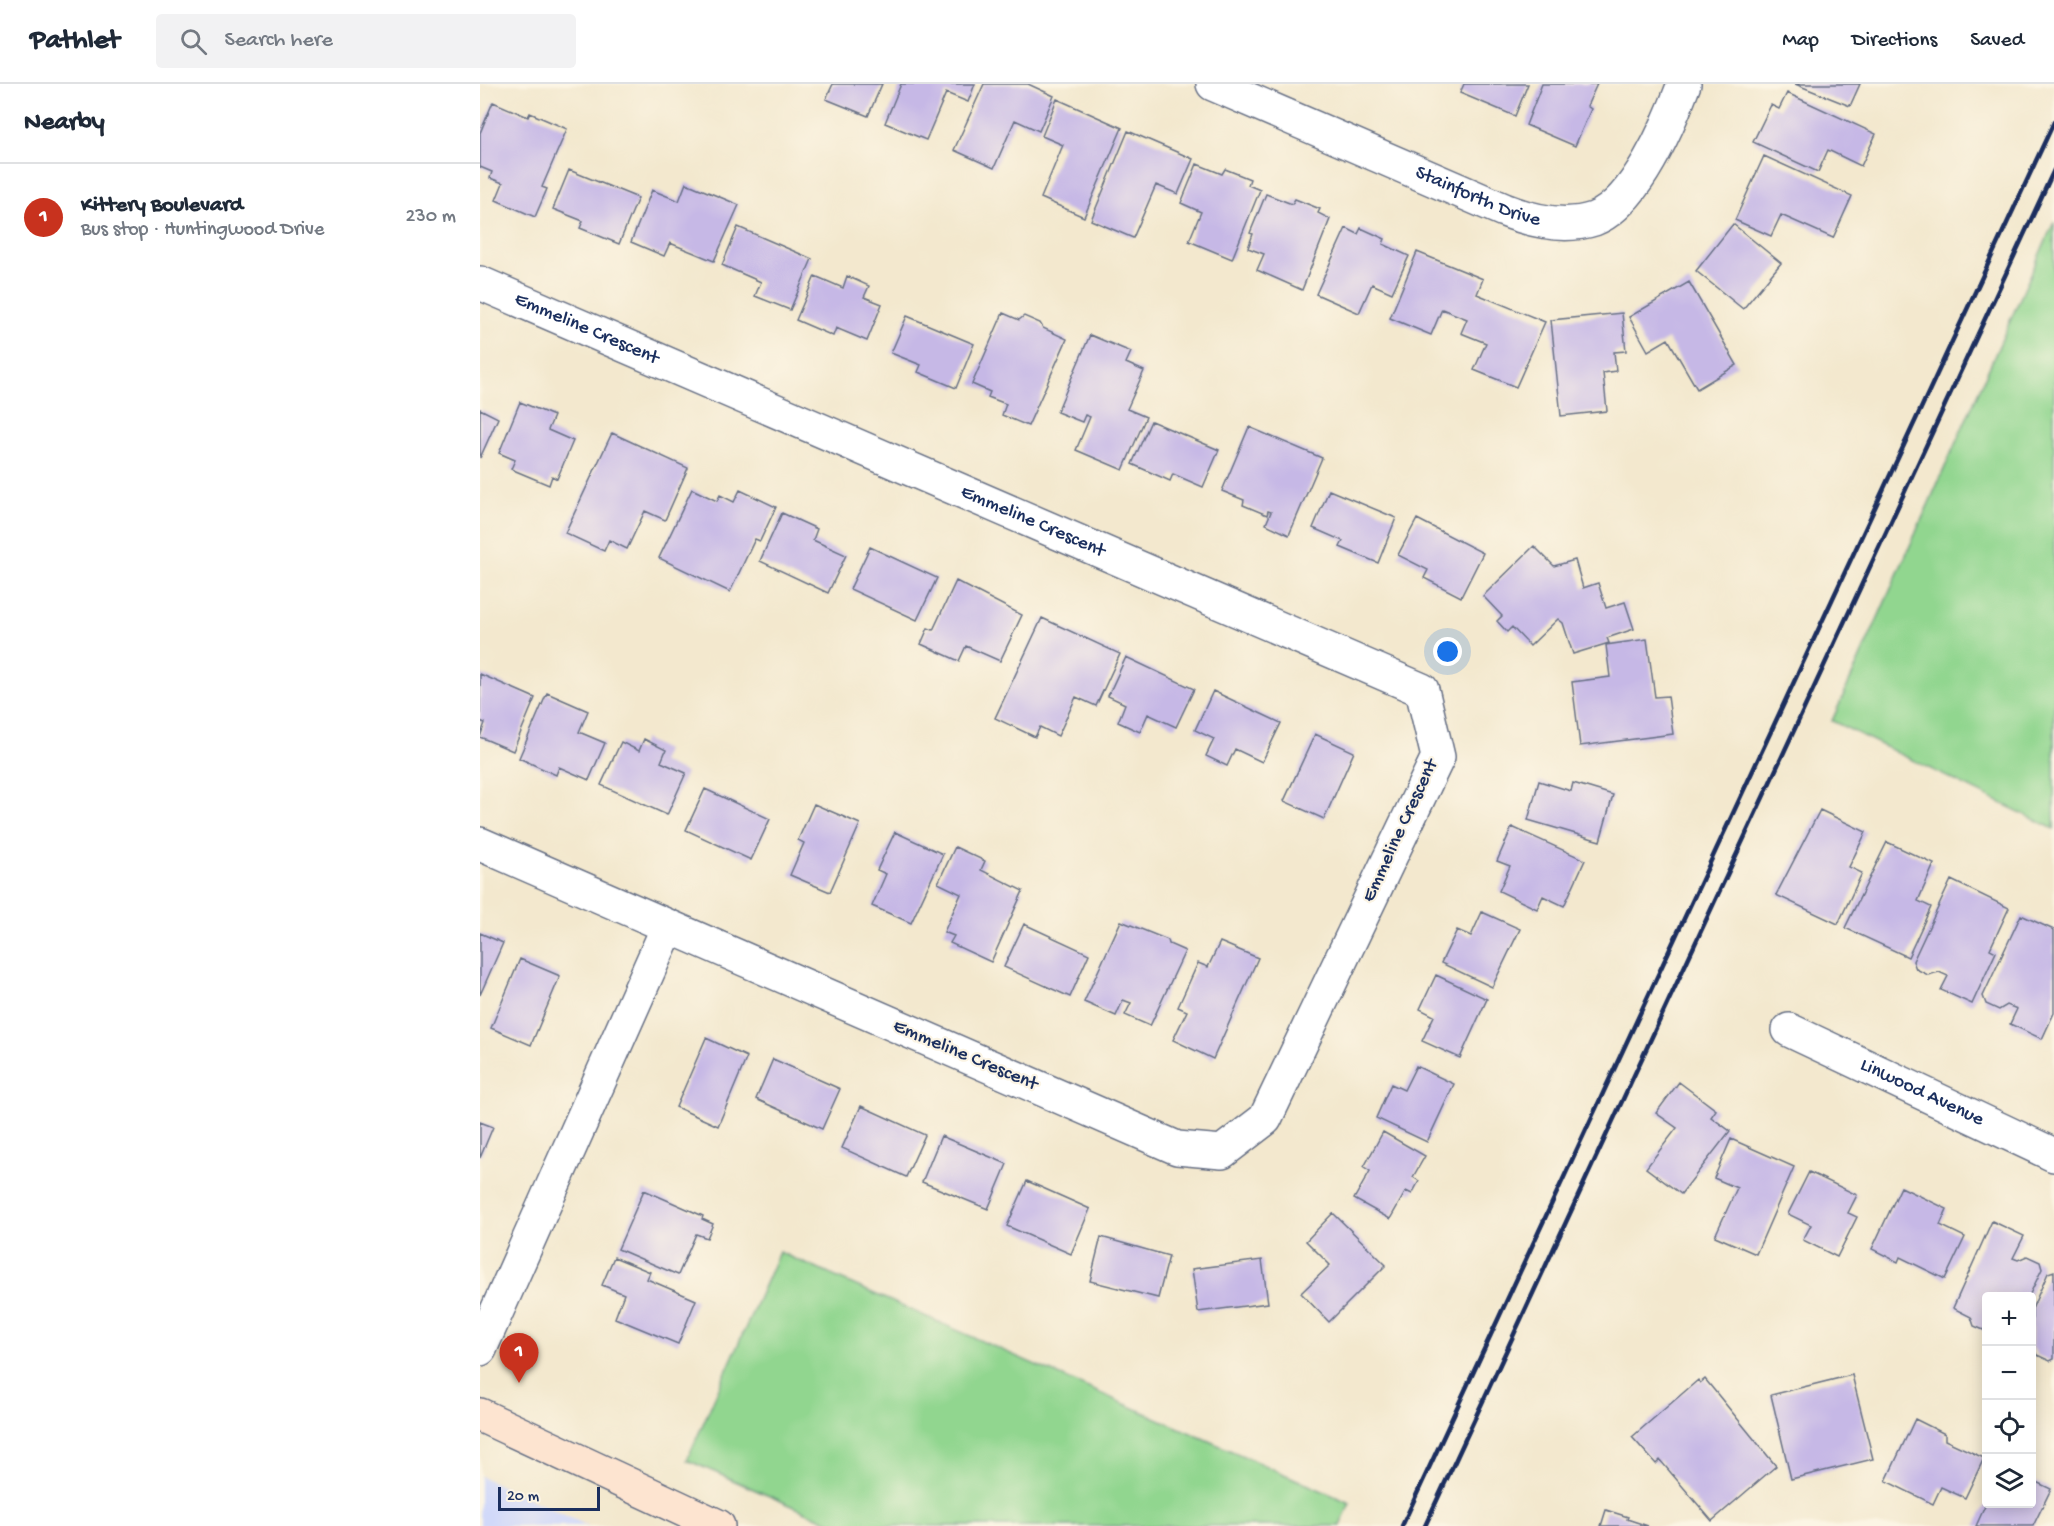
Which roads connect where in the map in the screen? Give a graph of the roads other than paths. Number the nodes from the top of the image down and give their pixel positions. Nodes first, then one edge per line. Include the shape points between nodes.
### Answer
1 (1213, 84) edge
2 (1684, 84) edge
3 (480, 283) edge
4 (480, 844) edge
5 (668, 927) junction
6 (1789, 1030) dead end
7 (2054, 1155) edge
8 (480, 1349) edge
9 (480, 1415) edge
10 (718, 1526) edge

1 - 2 street, Stainforth Drive via 1504,210 1529,220 1554,223 1594,219 1608,211 1643,174
3 - 5 street, Emmeline Crescent via 1422,690 1438,757 1265,1119 1222,1152 1177,1148
4 - 5 street, Emmeline Crescent
5 - 8 street
6 - 7 street, Linwood Avenue
9 - 10 street

